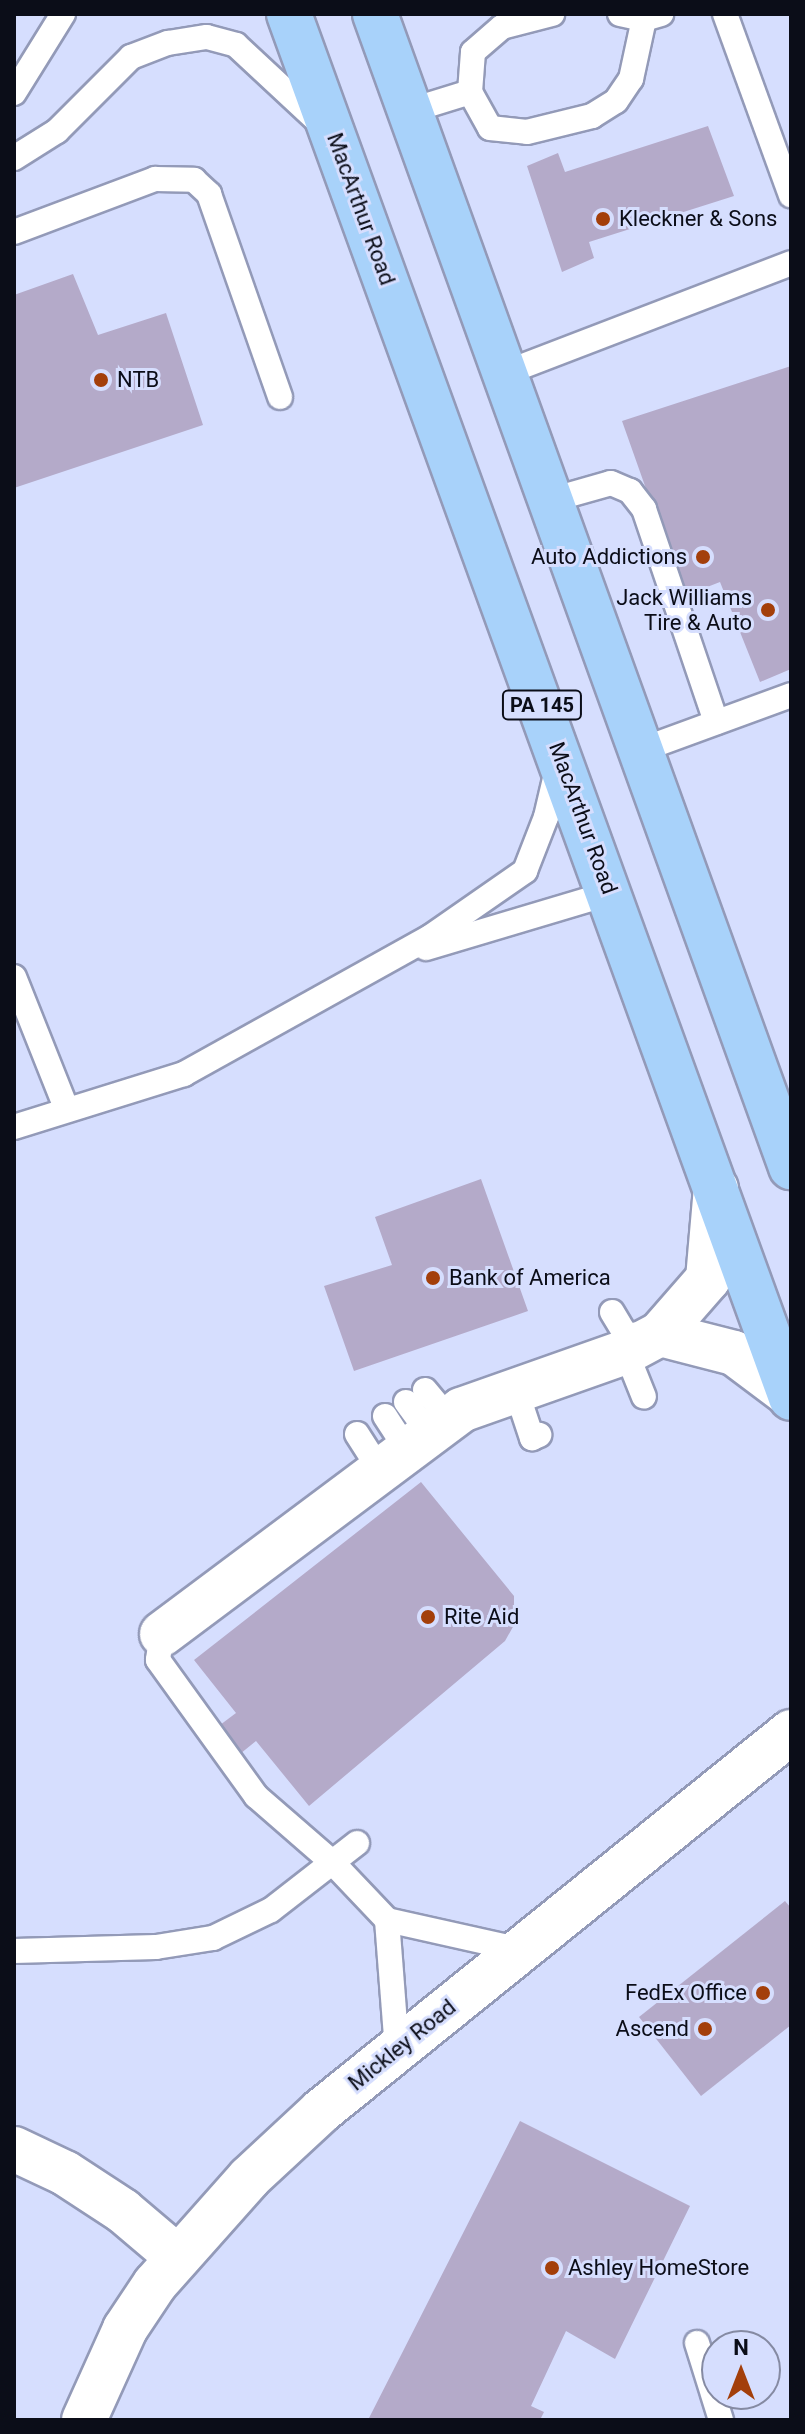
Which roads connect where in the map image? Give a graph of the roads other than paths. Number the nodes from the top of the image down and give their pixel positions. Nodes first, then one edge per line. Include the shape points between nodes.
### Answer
1 (63, 14) edge
2 (289, 14) edge
3 (552, 14) edge
4 (725, 14) edge
5 (385, 16) edge
6 (642, 16) edge
7 (470, 92) junction
8 (14, 93) edge
9 (412, 110) junction
10 (334, 137) junction
11 (14, 158) edge
12 (791, 195) edge
13 (14, 232) edge
14 (791, 263) edge
15 (505, 373) junction
16 (280, 397) dead end
17 (551, 500) junction
18 (791, 695) edge
19 (716, 722) junction
20 (641, 750) junction
21 (560, 755) junction
22 (610, 893) junction
23 (397, 955) junction
24 (14, 977) edge
25 (66, 1108) junction
26 (14, 1127) edge
27 (791, 1167) edge
28 (716, 1188) junction
29 (633, 1332) junction
30 (516, 1390) junction
31 (644, 1397) dead end
32 (790, 1397) edge
33 (412, 1426) junction
34 (357, 1434) dead end
35 (539, 1435) dead end
36 (162, 1634) joint
37 (791, 1732) edge
38 (357, 1843) dead end
39 (333, 1863) junction
40 (387, 1920) junction
41 (521, 1950) junction
42 (14, 1951) edge
43 (397, 2049) junction
44 (14, 2149) edge
45 (176, 2256) junction
46 (697, 2343) dead end
47 (84, 2420) edge
48 (721, 2420) edge

1 - 8 lane
2 - 10 highway, MacArthur Road / PA 145
3 - 7 lane via 502,27 473,52
4 - 12 lane
5 - 9 highway, PA 145
6 - 7 lane via 631,79 616,101 592,116 527,132 490,128
7 - 9 lane
9 - 15 highway, PA 145
10 - 11 lane via 236,45 207,37 168,43 131,57 57,131
10 - 21 highway, MacArthur Road / PA 145
13 - 16 lane via 155,179 194,180 209,194
14 - 15 lane
15 - 17 highway, PA 145
17 - 19 lane via 611,483 630,491 644,509
17 - 20 highway, PA 145
18 - 19 lane
19 - 20 lane
20 - 27 highway, PA 145
21 - 22 highway, MacArthur Road / PA 145
21 - 23 lane via 546,817 525,871
22 - 23 lane
22 - 28 highway, MacArthur Road / PA 145
23 - 25 lane via 184,1074
24 - 25 lane
25 - 26 lane
28 - 29 street via 708,1279
28 - 32 highway, MacArthur Road / PA 145
29 - 30 street
29 - 31 lane
29 - 32 street via 734,1353
30 - 33 street
30 - 35 lane via 532,1438
33 - 34 lane
33 - 36 street
36 - 39 lane via 158,1660 256,1796
37 - 41 street, Mickley Road
38 - 39 lane
39 - 40 lane
39 - 42 lane via 271,1910 213,1938 156,1947
40 - 41 lane
40 - 43 lane
41 - 43 street, Mickley Road
43 - 45 street, Mickley Road via 259,2169
44 - 45 street via 65,2173 123,2211
45 - 47 street, Mickley Road via 125,2329
46 - 48 lane

